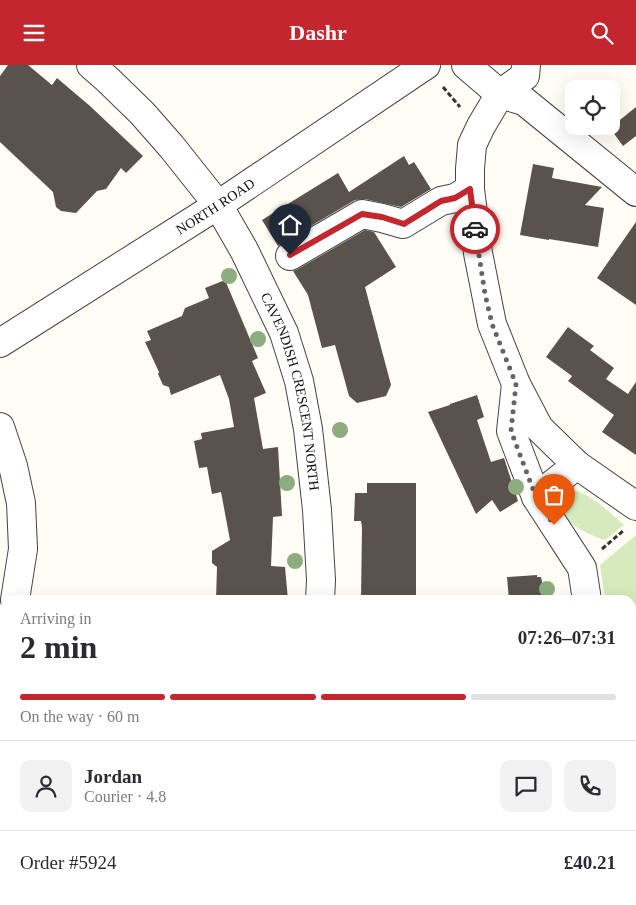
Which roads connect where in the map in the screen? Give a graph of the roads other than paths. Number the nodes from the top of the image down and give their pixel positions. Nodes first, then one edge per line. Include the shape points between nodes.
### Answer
1 (91, 65) edge
2 (426, 65) edge
3 (466, 65) edge
4 (526, 65) edge
5 (500, 94) junction
6 (470, 189) junction
7 (636, 191) edge
8 (218, 205) junction
9 (290, 255) dead end
10 (0, 343) edge
11 (516, 384) junction
12 (0, 427) edge
13 (577, 465) junction
14 (536, 497) junction
15 (632, 516) edge
16 (16, 595) edge
17 (320, 595) edge
18 (587, 595) edge

1 - 8 street, CAVENDISH CRESCENT NORTH via 172,146
2 - 8 street, NORTH ROAD
3 - 5 street
4 - 5 street via 525,75
5 - 6 street via 472,145
5 - 7 street via 524,101
6 - 9 street via 455,198 441,201 404,224 362,214
6 - 11 street via 492,324
8 - 10 street, NORTH ROAD
8 - 17 street, CAVENDISH CRESCENT NORTH via 284,333 298,381 308,429 317,510
11 - 13 street via 539,427
11 - 14 street via 511,431
12 - 16 street via 21,503 23,549
13 - 14 street
13 - 15 street
14 - 18 street via 582,568

